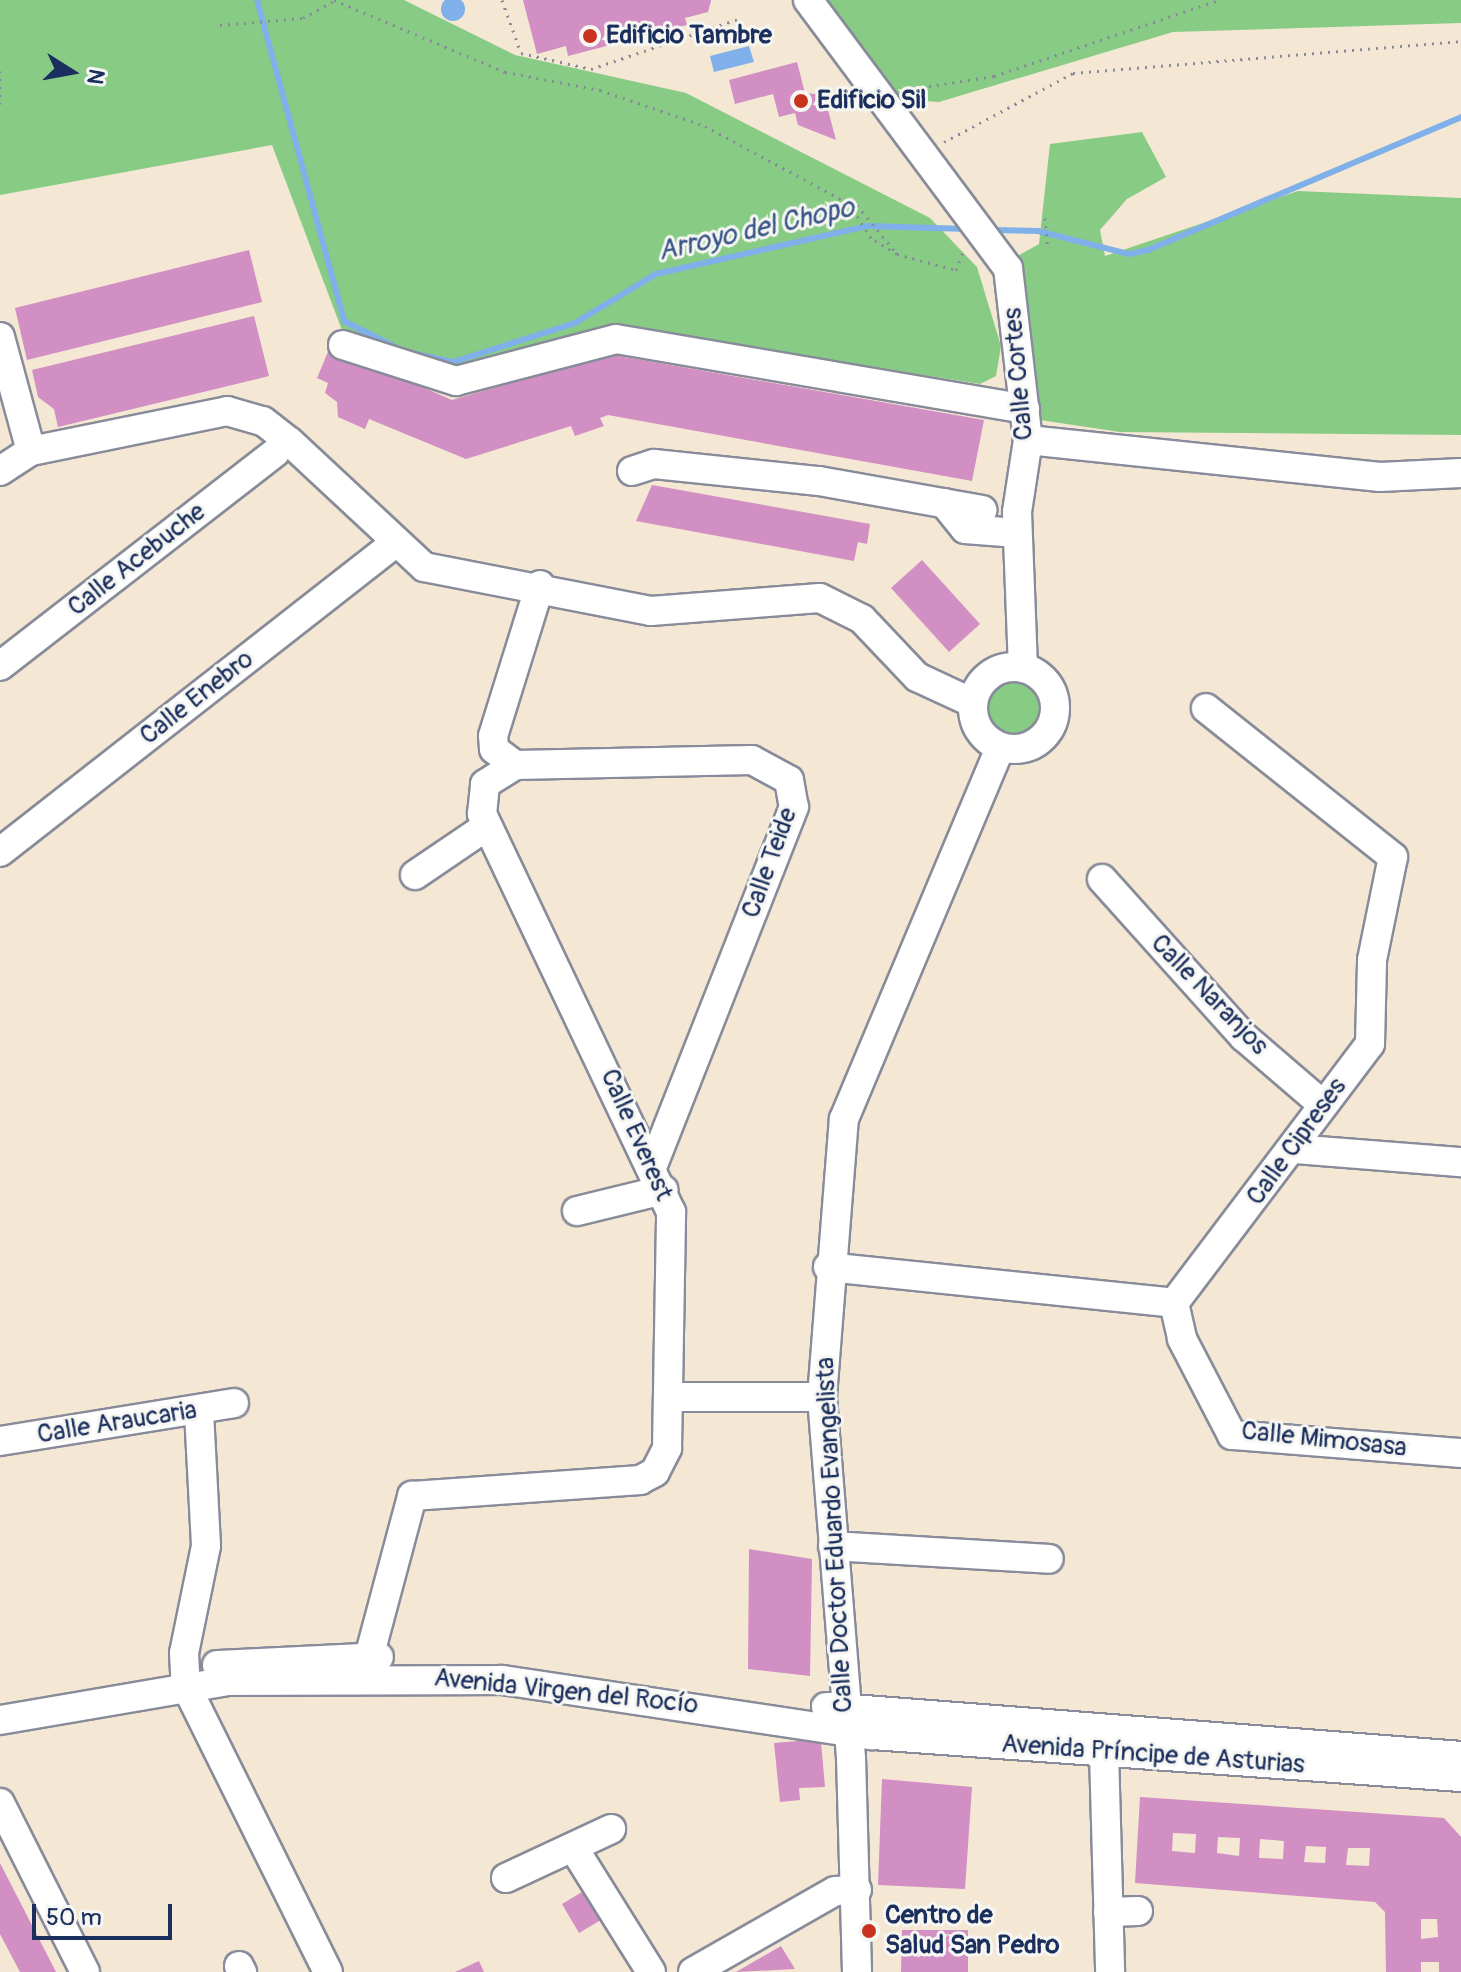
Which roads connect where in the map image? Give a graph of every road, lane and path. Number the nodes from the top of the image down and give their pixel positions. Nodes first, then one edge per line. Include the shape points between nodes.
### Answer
1 (334, 0) edge
2 (502, 0) edge
3 (808, 0) edge
4 (1219, 0) edge
5 (738, 19) dead end
6 (220, 25) dead end
7 (1461, 41) edge
8 (0, 71) edge
9 (874, 86) junction
10 (0, 104) edge
11 (924, 151) junction
12 (850, 204) junction
13 (1045, 218) dead end
14 (965, 241) dead end
15 (1048, 250) dead end
16 (897, 254) junction
17 (0, 337) edge
18 (343, 345) dead end
19 (1025, 409) junction
20 (1028, 440) junction
21 (31, 451) junction
22 (275, 453) dead end
23 (0, 471) edge
24 (632, 471) dead end
25 (1461, 473) edge
26 (944, 503) junction
27 (982, 510) dead end
28 (1017, 533) junction
29 (395, 543) junction
30 (540, 585) junction
31 (0, 666) edge
32 (1023, 668) junction
33 (973, 703) junction
34 (1206, 708) dead end
35 (1000, 747) junction
36 (515, 765) junction
37 (487, 826) junction
38 (1, 849) edge
39 (415, 875) dead end
40 (1102, 879) dead end
41 (1323, 1105) junction
42 (1294, 1149) junction
43 (1461, 1162) edge
44 (654, 1163) junction
45 (663, 1190) junction
46 (577, 1211) dead end
47 (828, 1267) junction
48 (1174, 1303) junction
49 (670, 1397) junction
50 (822, 1397) junction
51 (234, 1403) dead end
52 (199, 1412) junction
53 (0, 1441) edge
54 (1461, 1453) edge
55 (833, 1546) junction
56 (1049, 1559) dead end
57 (369, 1657) junction
58 (184, 1677) junction
59 (0, 1703) edge
60 (846, 1718) junction
61 (0, 1720) edge
62 (1104, 1752) junction
63 (1461, 1756) edge
64 (1461, 1777) edge
65 (0, 1803) edge
66 (611, 1829) dead end
67 (573, 1847) junction
68 (506, 1878) dead end
69 (857, 1890) junction
70 (1138, 1911) dead end
71 (1108, 1912) junction
72 (85, 1972) edge
73 (328, 1972) edge
74 (651, 1972) edge
75 (693, 1972) edge
76 (857, 1972) edge
77 (1110, 1972) edge

1 - 6 path via 316,15
1 - 12 path via 505,72 600,90 705,126
2 - 5 path via 521,53 591,69
3 - 9 street, Calle Cortes
4 - 9 path via 994,76 922,91 897,87 889,78
7 - 11 path via 1073,73
8 - 10 path
9 - 11 street, Calle Cortes
11 - 19 street, Calle Cortes via 1008,268
12 - 16 path via 867,216
12 - 16 path via 871,238
13 - 15 path
14 - 16 path via 956,270
17 - 21 street
18 - 19 street via 456,381 616,339
19 - 20 street, Calle Cortes
20 - 25 street via 1380,477
20 - 28 street, Calle Cortes
21 - 23 street
21 - 29 street via 227,411 263,421 290,442
22 - 31 street, Calle Acebuche
24 - 26 street via 654,464 819,481
26 - 27 street
26 - 28 street via 965,529
28 - 32 street, Calle Cortes
29 - 30 street via 424,567
29 - 38 street, Calle Enebro
30 - 33 street via 651,611 820,598 862,619 917,677
30 - 36 street via 493,736 494,749
32 - 33 street via 985,678
32 - 35 street via 1050,690 1051,725 1035,743
33 - 35 street via 982,734
34 - 41 street, Calle Cipreses via 1393,857 1372,960 1370,1044
35 - 47 street, Calle Doctor Eduardo Evangelista via 844,1119
36 - 37 street, Calle Everest via 485,784 480,801
36 - 44 street, Calle Teide via 752,760 789,780 794,807
37 - 39 street
37 - 44 street, Calle Everest
40 - 41 street, Calle Naranjos via 1244,1037
41 - 42 street, Calle Cipreses
42 - 43 street
42 - 48 street, Calle Cipreses
44 - 45 street, Calle Everest
45 - 46 street
45 - 49 street, Calle Everest via 674,1225
47 - 48 street
47 - 50 street, Calle Doctor Eduardo Evangelista
48 - 54 street, Calle Mimosasa via 1182,1339 1232,1435
49 - 50 street
49 - 57 street, Calle Everest via 667,1448 650,1476 412,1496
50 - 55 street, Calle Doctor Eduardo Evangelista
51 - 52 street, Calle Araucaria
52 - 53 street, Calle Araucaria
52 - 58 street via 204,1572
55 - 56 street
55 - 60 street, Calle Doctor Eduardo Evangelista
57 - 58 street, Avenida Virgen del Rocío
57 - 60 street, Avenida Virgen del Rocío via 552,1669
58 - 59 street, Avenida Virgen del Rocío
58 - 60 street, Avenida Virgen del Rocío via 502,1680
58 - 61 street, Avenida Virgen del Rocío
58 - 73 street
60 - 62 street, Avenida Príncipe de Asturias
60 - 63 street, Avenida Príncipe de Asturias via 1002,1723
60 - 69 street, Calle Doctor Eduardo Evangelista
62 - 64 street, Avenida Príncipe de Asturias
62 - 71 street via 1120,1824
65 - 72 street
66 - 67 street
67 - 68 street
67 - 74 street
69 - 75 street via 835,1891
69 - 76 street, Calle Doctor Eduardo Evangelista
70 - 71 street
71 - 77 street

